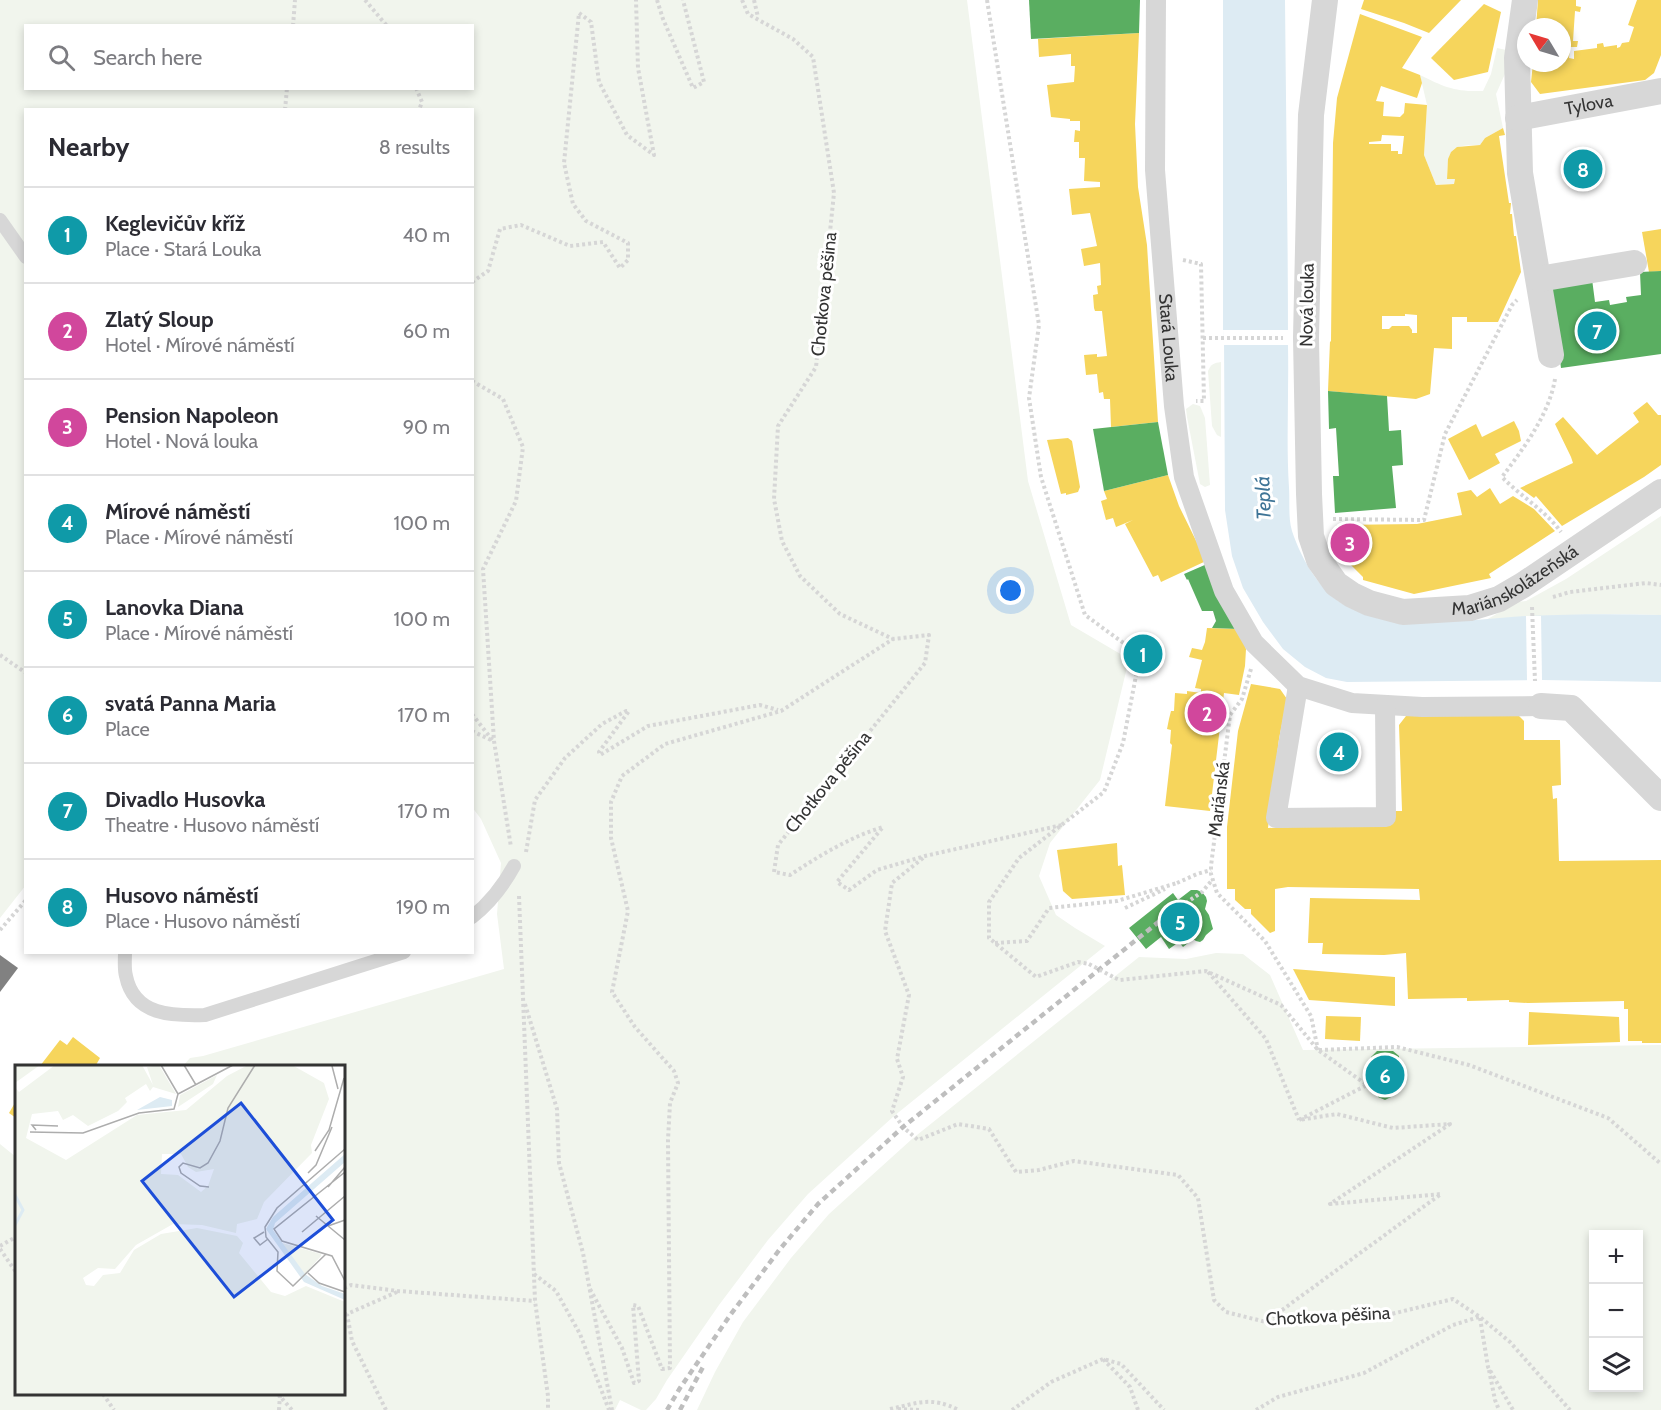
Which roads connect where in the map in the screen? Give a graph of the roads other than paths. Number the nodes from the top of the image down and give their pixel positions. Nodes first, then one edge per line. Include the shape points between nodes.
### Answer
1 (1156, 0) edge
2 (1325, 0) edge
3 (1525, 0) edge
4 (1661, 91) edge
5 (1518, 118) junction
6 (0, 220) edge
7 (24, 254) edge
8 (1634, 263) dead end
9 (1539, 279) junction
10 (1551, 355) road end
11 (1661, 492) edge
12 (1352, 595) joint
13 (1298, 686) junction
14 (1385, 705) junction
15 (1541, 706) joint
16 (1661, 798) edge
17 (514, 866) road end
18 (474, 915) edge
19 (125, 954) edge
20 (398, 954) edge

1 - 13 street, Stará Louka via 1155,170 1184,477 1224,591 1254,644
2 - 12 street, Nová louka via 1311,115 1306,338 1311,536 1319,560 1336,584
3 - 5 street via 1517,58
4 - 5 street, Tylova
5 - 9 street via 1520,173
6 - 7 lane
8 - 9 street
9 - 10 street
11 - 12 street, Mariánskolázeňská via 1499,599 1470,608 1402,612
13 - 14 street via 1352,703
13 - 14 street via 1276,818 1386,817
14 - 15 street
15 - 16 street via 1571,708
17 - 18 lane via 487,906
19 - 20 lane via 126,976 140,1003 181,1016 205,1015

